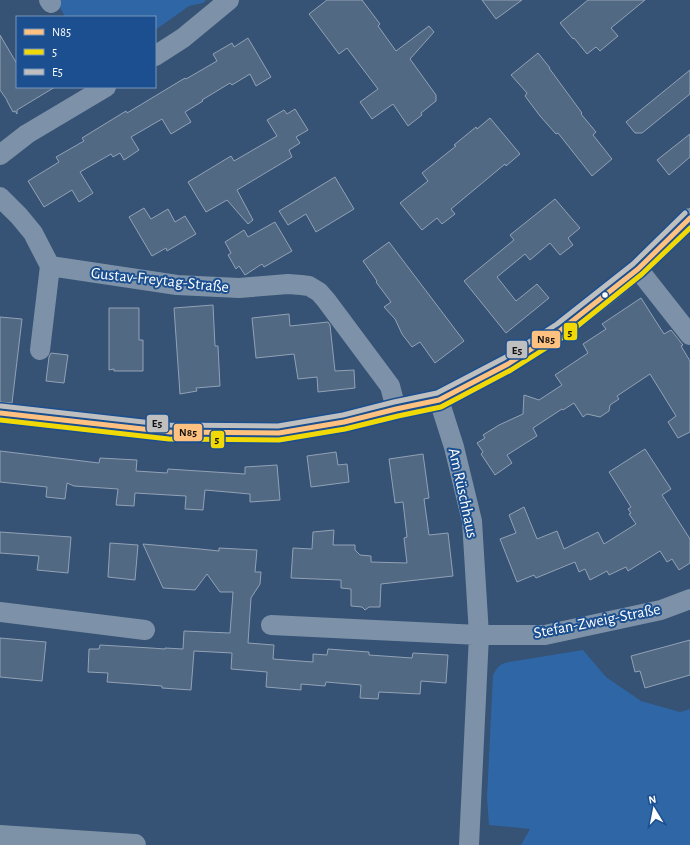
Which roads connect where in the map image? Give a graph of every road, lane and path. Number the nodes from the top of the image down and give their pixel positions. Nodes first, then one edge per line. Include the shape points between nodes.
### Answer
1 (229, 0) edge
2 (156, 55) edge
3 (104, 88) edge
4 (0, 155) edge
5 (0, 197) edge
6 (690, 218) edge
7 (50, 266) junction
8 (638, 270) junction
9 (690, 335) edge
10 (40, 350) dead end
11 (439, 400) junction
12 (396, 409) junction
13 (0, 413) edge
14 (690, 599) edge
15 (0, 612) edge
16 (272, 625) dead end
17 (145, 630) dead end
18 (479, 635) junction
19 (0, 836) edge
20 (135, 845) edge
21 (469, 845) edge

1 - 2 street via 183,38
3 - 4 street via 27,134
5 - 7 street via 33,233
6 - 8 street
7 - 10 street
7 - 12 street, Gustav-Freytag-Straße via 177,285 239,288 288,284 309,286 326,300 390,386
8 - 9 street
8 - 11 street via 561,330 508,364
11 - 12 street
11 - 18 street, Am Rüschhaus via 454,447 472,521
12 - 13 street via 344,422 279,433 170,432
14 - 18 street, Stefan-Zweig-Straße via 661,610 544,635
15 - 17 street
16 - 18 street
18 - 21 street, Am Rüschhaus
19 - 20 highway

